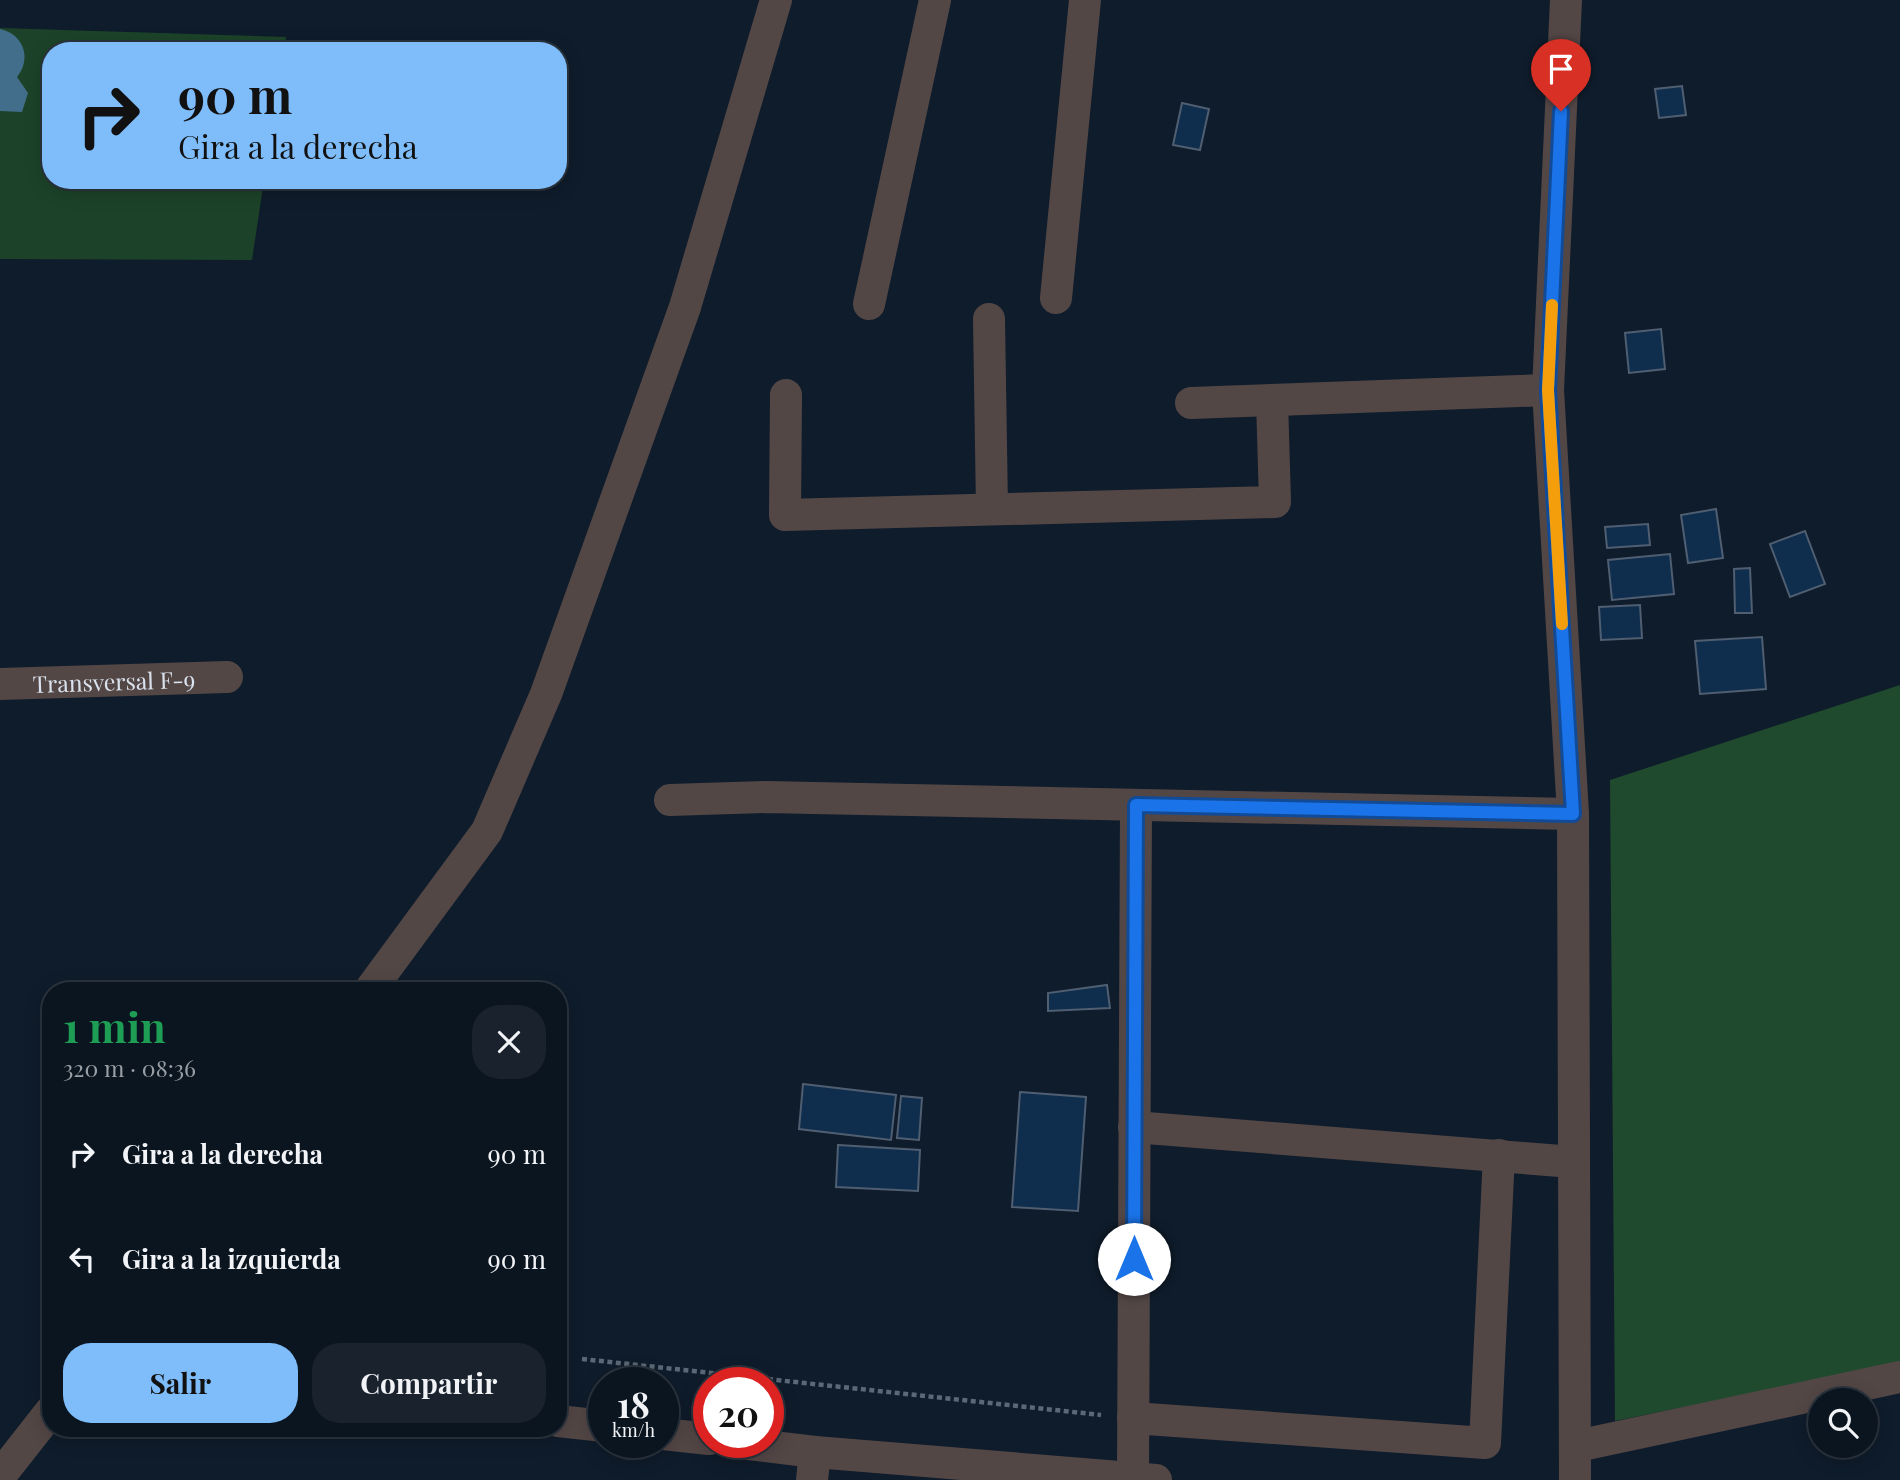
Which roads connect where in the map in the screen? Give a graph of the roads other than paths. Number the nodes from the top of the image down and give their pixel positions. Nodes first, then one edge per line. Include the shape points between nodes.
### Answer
1 (776, 0) edge
2 (935, 0) edge
3 (1085, 0) edge
4 (1566, 0) edge
5 (1056, 298) dead end
6 (869, 304) dead end
7 (989, 319) dead end
8 (1548, 390) junction
9 (786, 395) dead end
10 (1272, 400) junction
11 (1191, 403) dead end
12 (992, 509) junction
13 (227, 677) dead end
14 (0, 684) edge
15 (670, 800) dead end
16 (1136, 805) junction
17 (1573, 814) junction
18 (376, 982) edge
19 (1134, 1127) junction
20 (1499, 1155) junction
21 (1573, 1162) junction
22 (1900, 1377) edge
23 (1133, 1418) junction
24 (42, 1422) edge
25 (567, 1422) edge
26 (588, 1424) edge
27 (1577, 1446) junction
28 (784, 1457) edge
29 (814, 1466) edge
30 (0, 1476) edge
31 (1145, 1479) edge
32 (1575, 1480) edge

1 - 18 street via 685,307 546,694 486,831
2 - 6 street
3 - 5 street
4 - 8 street
7 - 12 street
8 - 10 street
8 - 17 street
9 - 12 street via 785,515
10 - 11 street
10 - 12 street via 1275,502
13 - 14 street, Transversal F-9
15 - 16 street via 766,797
16 - 17 street
16 - 19 street
17 - 21 street
19 - 20 street
19 - 23 street
20 - 21 street
20 - 23 street via 1485,1443
21 - 27 street
22 - 27 street
23 - 31 street
24 - 30 street
25 - 26 street
27 - 32 street
28 - 29 street
29 - 31 street

